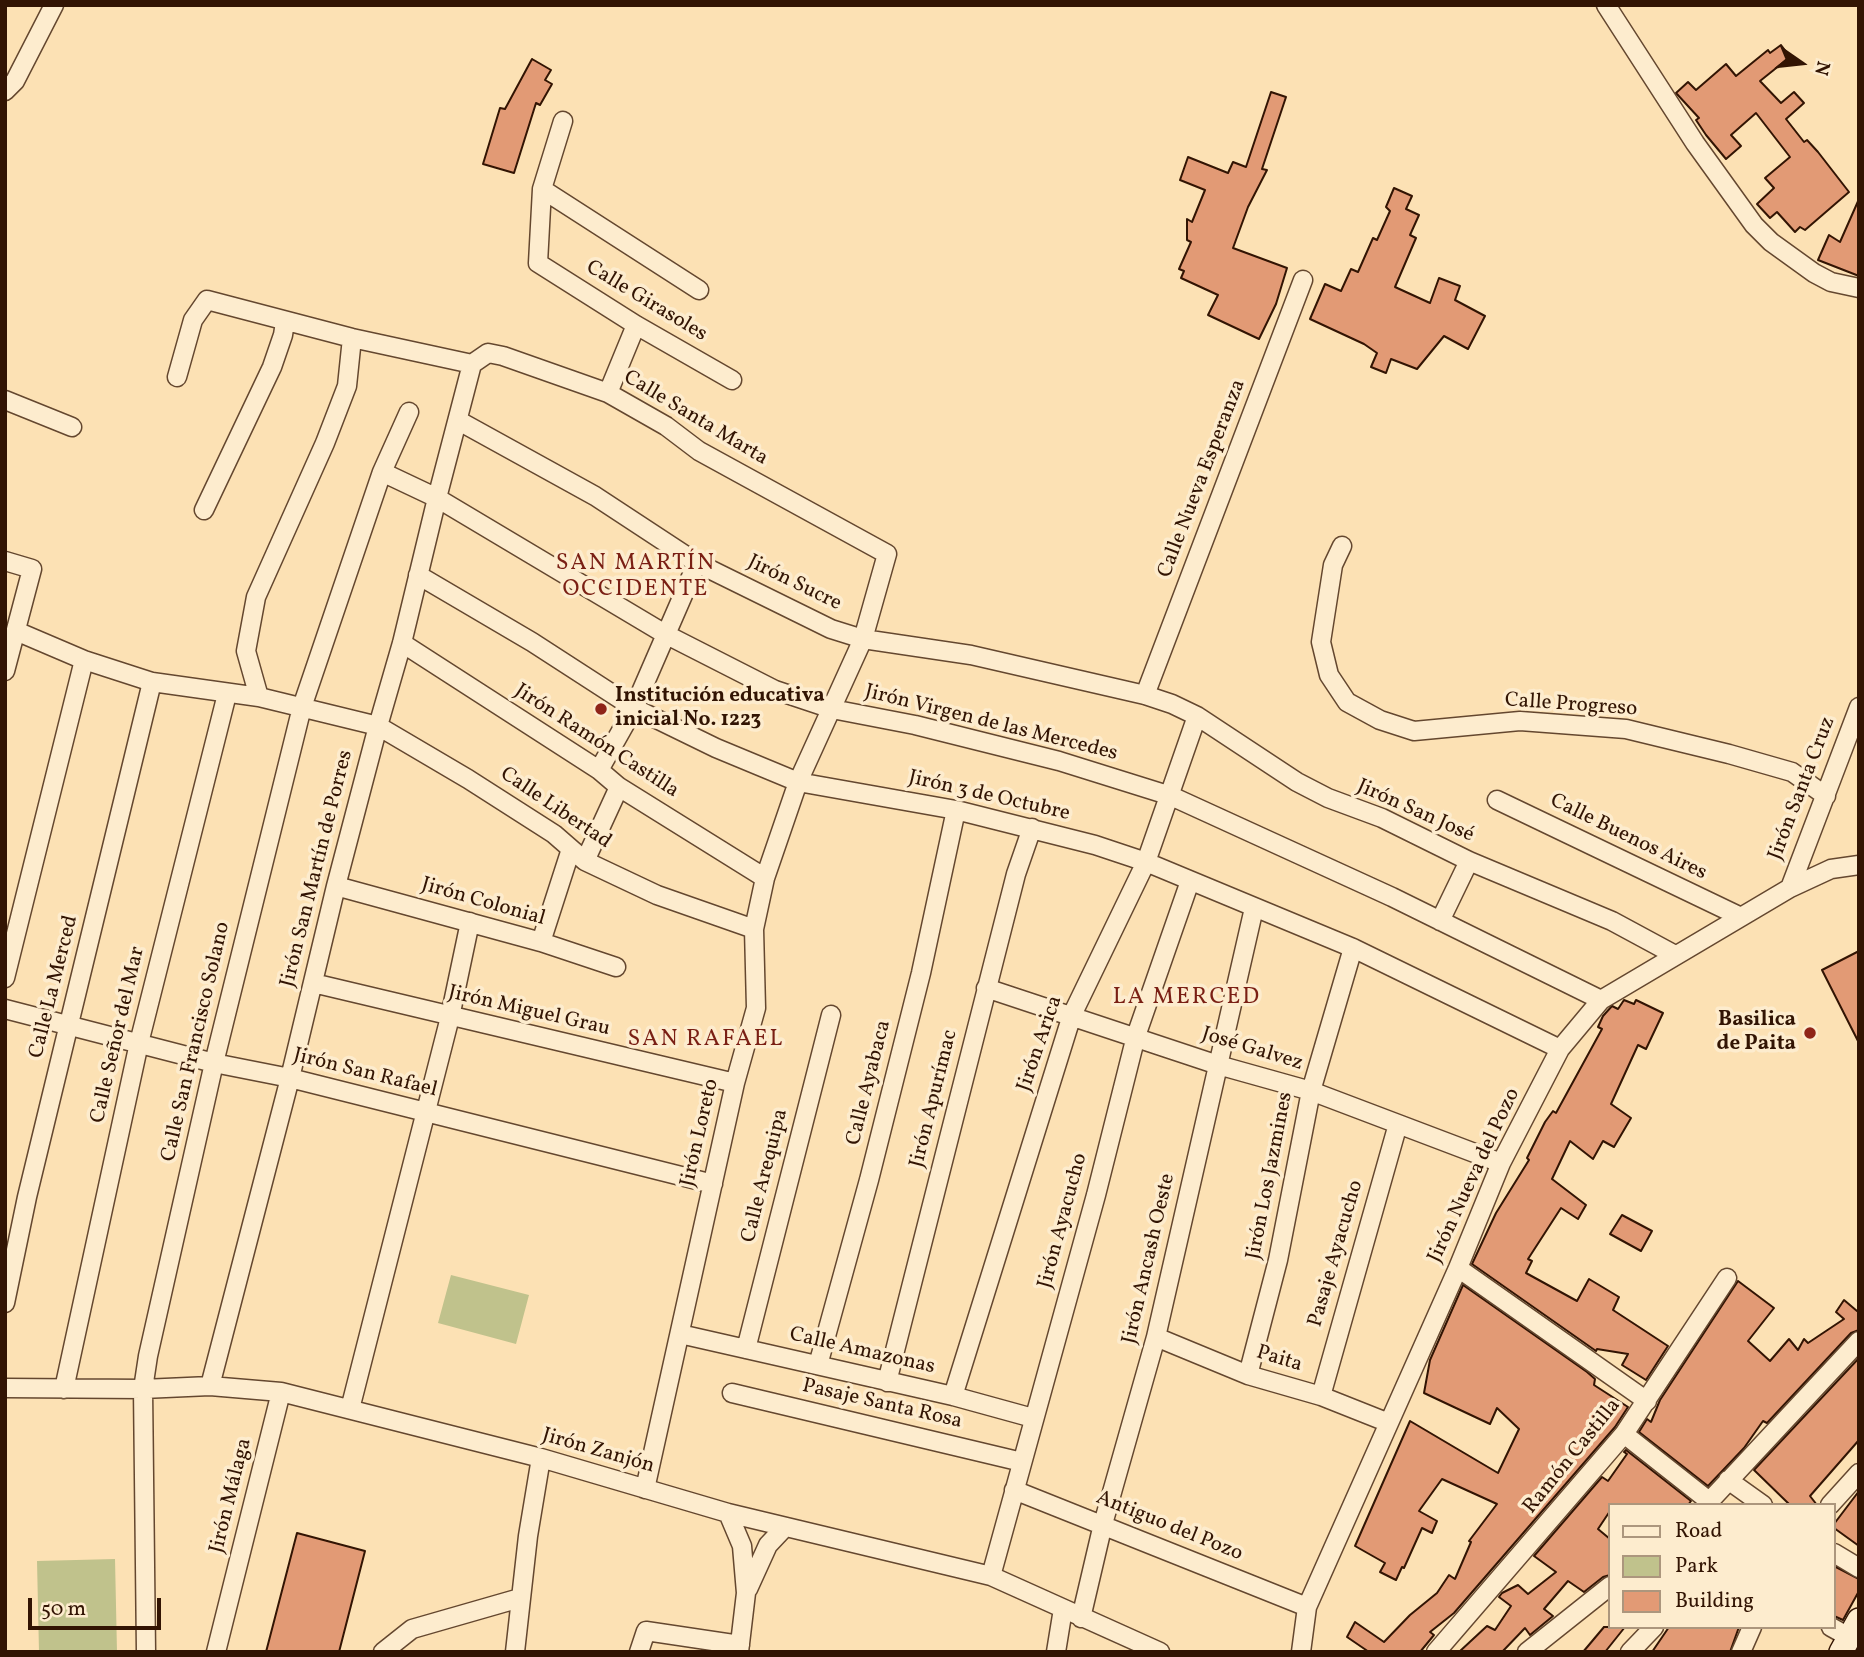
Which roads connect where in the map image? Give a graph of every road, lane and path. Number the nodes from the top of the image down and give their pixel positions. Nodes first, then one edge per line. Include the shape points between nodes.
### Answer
1 (54, 5) edge
2 (1606, 5) edge
3 (5, 91) edge
4 (563, 121) dead end
5 (542, 189) junction
6 (1303, 279) dead end
7 (1859, 288) edge
8 (699, 290) dead end
9 (285, 322) junction
10 (636, 325) junction
11 (352, 338) junction
12 (472, 364) junction
13 (177, 377) dead end
14 (732, 380) dead end
15 (608, 393) junction
16 (5, 400) edge
17 (409, 412) dead end
18 (458, 421) junction
19 (72, 427) dead end
20 (382, 472) junction
21 (437, 498) junction
22 (204, 510) dead end
23 (1342, 546) dead end
24 (887, 555) joint
25 (5, 561) edge
26 (697, 562) junction
27 (418, 575) junction
28 (16, 631) junction
29 (665, 634) junction
30 (863, 639) junction
31 (402, 643) junction
32 (84, 660) junction
33 (5, 671) edge
34 (152, 682) junction
35 (227, 694) junction
36 (1145, 695) junction
37 (259, 697) junction
38 (302, 707) junction
39 (634, 708) junction
40 (1859, 708) edge
41 (832, 709) junction
42 (1197, 716) junction
43 (378, 726) junction
44 (599, 770) junction
45 (797, 782) junction
46 (619, 787) junction
47 (1171, 796) junction
48 (1826, 796) junction
49 (1497, 800) dead end
50 (956, 810) junction
51 (1032, 828) junction
52 (571, 849) junction
53 (585, 861) junction
54 (1469, 861) junction
55 (1146, 862) junction
56 (1859, 865) edge
57 (765, 878) junction
58 (1190, 881) junction
59 (336, 886) junction
60 (1790, 888) junction
61 (1254, 908) junction
62 (1739, 916) junction
63 (1440, 921) junction
64 (470, 922) junction
65 (754, 929) junction
66 (541, 942) junction
67 (1353, 948) junction
68 (1675, 955) junction
69 (616, 967) dead end
70 (5, 978) edge
71 (313, 983) junction
72 (986, 988) junction
73 (1601, 1000) junction
74 (5, 1009) edge
75 (831, 1015) dead end
76 (1072, 1016) junction
77 (450, 1017) junction
78 (69, 1025) junction
79 (1136, 1037) junction
80 (139, 1043) junction
81 (1560, 1049) junction
82 (214, 1063) junction
83 (1218, 1065) junction
84 (290, 1078) junction
85 (735, 1083) junction
86 (1311, 1091) junction
87 (426, 1112) junction
88 (1398, 1124) junction
89 (1501, 1163) junction
90 (713, 1184) junction
91 (1458, 1268) junction
92 (1727, 1278) dead end
93 (5, 1303) edge
94 (680, 1334) junction
95 (1156, 1337) junction
96 (1859, 1340) edge
97 (746, 1349) junction
98 (818, 1365) junction
99 (1248, 1375) junction
100 (887, 1382) junction
101 (210, 1386) junction
102 (5, 1388) edge
103 (64, 1389) junction
104 (143, 1389) junction
105 (281, 1392) junction
106 (732, 1393) dead end
107 (953, 1396) junction
108 (1321, 1396) junction
109 (1647, 1401) junction
110 (349, 1409) junction
111 (1033, 1418) junction
112 (1389, 1423) junction
113 (1625, 1434) junction
114 (541, 1458) junction
115 (1021, 1462) junction
116 (1859, 1473) edge
117 (1728, 1480) junction
118 (645, 1489) junction
119 (1014, 1490) junction
120 (1708, 1503) edge
121 (1760, 1503) edge
122 (1831, 1503) edge
123 (729, 1513) junction
124 (1103, 1524) junction
125 (785, 1527) junction
126 (1836, 1554) edge
127 (1859, 1568) edge
128 (991, 1576) junction
129 (1608, 1588) edge
130 (746, 1593) junction
131 (520, 1598) junction
132 (1307, 1606) junction
133 (1063, 1609) junction
134 (1082, 1618) junction
135 (1652, 1629) edge
136 (1751, 1629) edge
137 (739, 1648) edge
138 (146, 1652) edge
139 (216, 1652) edge
140 (383, 1652) edge
141 (515, 1652) edge
142 (639, 1652) edge
143 (1056, 1652) edge
144 (1160, 1652) edge
145 (1301, 1652) edge
146 (1437, 1652) edge
147 (1527, 1652) edge
148 (1630, 1652) edge
149 (1741, 1652) edge

1 - 3 street via 15,81
2 - 7 street via 1754,225 1814,273
4 - 5 street
5 - 8 street
5 - 10 street, Calle Girasoles via 538,263
6 - 36 street, Calle Nueva Esperanza
9 - 11 street
9 - 13 street via 208,300 193,320
9 - 22 street via 272,367
10 - 14 street, Calle Girasoles
10 - 15 street
11 - 12 street
11 - 37 street via 347,386 256,597 246,651
12 - 15 street, Calle Santa Marta via 488,353 503,356
12 - 18 street, Jirón San Martín de Porres
15 - 24 street, Calle Santa Marta via 699,451
16 - 19 street
17 - 20 street, Calle San Francisco Solano
18 - 21 street, Jirón San Martín de Porres
18 - 26 street, Jirón Sucre via 596,496
20 - 21 street, Jirón Virgen de las Mercedes
20 - 38 street, Calle San Francisco Solano
21 - 27 street, Jirón San Martín de Porres
21 - 29 street, Jirón Virgen de las Mercedes
23 - 48 street, Calle Progreso via 1333,565 1321,642 1329,675 1347,702 1380,720 1414,731 1520,721 1626,729 1791,772
24 - 30 street, Jirón Loreto
25 - 28 street via 32,569
26 - 29 street
26 - 30 street, Jirón Sucre via 809,619
27 - 31 street, Jirón San Martín de Porres
27 - 39 street, Jirón 3 de Octubre
28 - 32 street, Calle Libertad
28 - 33 street
29 - 39 street
29 - 41 street, Jirón Virgen de las Mercedes via 775,690
30 - 36 street, Jirón Sucre via 971,655
30 - 41 street, Jirón Loreto
31 - 43 street, Jirón San Martín de Porres
31 - 44 street, Jirón Ramón Castilla
32 - 34 street, Calle Libertad
32 - 70 street
34 - 35 street, Calle Libertad
34 - 78 street, Calle La Merced
35 - 37 street, Calle Libertad
35 - 80 street, Calle Señor del Mar
36 - 42 street, Jirón San José
37 - 38 street, Calle Libertad
38 - 43 street, Calle Libertad
38 - 82 street, Calle San Francisco Solano
39 - 44 street
39 - 45 street, Jirón 3 de Octubre
40 - 48 street, Jirón Santa Cruz
41 - 45 street, Jirón Loreto
41 - 47 street, Jirón Virgen de las Mercedes via 987,742
42 - 47 street, Jirón Arica
42 - 54 street, Jirón San José via 1307,787 1415,832
43 - 52 street, Calle Libertad via 468,779
43 - 59 street, Jirón San Martín de Porres
44 - 46 street, Jirón Ramón Castilla
45 - 50 street, Jirón 3 de Octubre
45 - 57 street, Jirón Loreto
46 - 53 street
46 - 57 street, Jirón Ramón Castilla
47 - 55 street, Jirón Arica
47 - 63 street, Jirón Virgen de las Mercedes
48 - 60 street, Jirón Santa Cruz
49 - 62 street, Calle Buenos Aires
50 - 51 street, Jirón 3 de Octubre
50 - 98 street, Calle Ayabaca via 921,973
51 - 55 street, Jirón 3 de Octubre
51 - 72 street, Jirón Apurímac
52 - 53 street, Calle Libertad
52 - 66 street
53 - 65 street, Calle Libertad via 657,894
54 - 63 street
54 - 68 street, Jirón San José via 1612,921
55 - 58 street, Jirón 3 de Octubre
55 - 76 street, Jirón Arica
56 - 60 street, Jirón Nueva del Pozo via 1830,869
57 - 65 street, Jirón Loreto
58 - 61 street, Jirón 3 de Octubre
58 - 79 street, Jirón Ayacucho
59 - 64 street, Jirón Colonial
59 - 71 street, Jirón San Martín de Porres
60 - 62 street, Jirón Nueva del Pozo
61 - 67 street, Jirón 3 de Octubre
61 - 83 street, Jirón Ancash Oeste
62 - 68 street, Jirón Nueva del Pozo
63 - 73 street, Jirón Virgen de las Mercedes
64 - 66 street, Jirón Colonial
64 - 77 street
65 - 85 street, Jirón Loreto via 756,1008
66 - 69 street, Jirón Colonial
67 - 81 street, Jirón 3 de Octubre
67 - 86 street, Jirón Los Jazmines
68 - 73 street, Jirón Nueva del Pozo
71 - 77 street, Jirón Miguel Grau
71 - 84 street, Jirón San Martín de Porres
72 - 76 street, José Galvez
72 - 100 street, Jirón Apurímac
73 - 81 street, Jirón Nueva del Pozo
74 - 78 street, Jirón San Rafael
75 - 97 street, Calle Arequipa
76 - 79 street, José Galvez
76 - 107 street, Jirón Arica
77 - 85 street, Jirón Miguel Grau
77 - 87 street
78 - 80 street, Jirón San Rafael
78 - 93 street, Calle La Merced
79 - 83 street, José Galvez
79 - 111 street, Jirón Ayacucho
80 - 82 street, Jirón San Rafael
80 - 103 street, Calle Señor del Mar
81 - 89 street, Jirón Nueva del Pozo
82 - 84 street, Jirón San Rafael
82 - 104 street, Calle San Francisco Solano
83 - 86 street, José Galvez
83 - 95 street, Jirón Ancash Oeste
84 - 87 street, Jirón San Rafael
84 - 101 street, Jirón San Martín de Porres
85 - 90 street, Jirón Loreto
86 - 88 street, José Galvez
86 - 99 street, Jirón Los Jazmines via 1278,1259
87 - 90 street, Jirón San Rafael
87 - 110 street
88 - 89 street, José Galvez
88 - 108 street, Pasaje Ayacucho
89 - 91 street, Jirón Nueva del Pozo
90 - 94 street, Jirón Loreto
91 - 109 street
91 - 112 street, Jirón Nueva del Pozo
92 - 109 street, Ramón Castilla
94 - 97 street, Calle Amazonas
94 - 118 street, Jirón Loreto
95 - 99 street, Paita
95 - 124 street, Jirón Ancash Oeste
96 - 117 street
97 - 98 street, Calle Amazonas
98 - 100 street, Calle Amazonas
99 - 108 street, Paita
100 - 107 street, Calle Amazonas
101 - 104 street, Jirón Zanjón
101 - 105 street, Jirón Zanjón
102 - 103 street, Jirón Zanjón
103 - 104 street, Jirón Zanjón
104 - 138 street, Calle San Francisco Solano
105 - 110 street, Jirón Zanjón
105 - 139 street, Jirón Málaga
106 - 115 street, Pasaje Santa Rosa
107 - 111 street, Calle Amazonas
108 - 112 street, Paita
109 - 113 street, Ramón Castilla
110 - 114 street, Jirón Zanjón
111 - 115 street, Jirón Ayacucho
112 - 132 street, Jirón Nueva del Pozo
113 - 120 street
113 - 146 street, Ramón Castilla
114 - 118 street, Jirón Zanjón
114 - 131 street
115 - 119 street, Jirón Ayacucho
116 - 122 street
117 - 120 street
117 - 121 street
118 - 123 street, Jirón Zanjón
119 - 124 street, Antiguo del Pozo
119 - 128 street, Jirón Ayacucho
123 - 125 street, Jirón Zanjón
123 - 130 street via 742,1546
124 - 132 street, Antiguo del Pozo
124 - 134 street, Jirón Ancash Oeste
125 - 128 street, Jirón Zanjón
125 - 130 street via 768,1545
126 - 127 street
128 - 133 street, Jirón Zanjón
129 - 147 street
130 - 137 street
131 - 140 street via 412,1629
131 - 141 street
132 - 145 street, Jirón Nueva del Pozo
133 - 134 street, Jirón Zanjón
133 - 143 street
134 - 144 street, Jirón Zanjón
135 - 148 street
136 - 149 street
137 - 142 street via 646,1631

